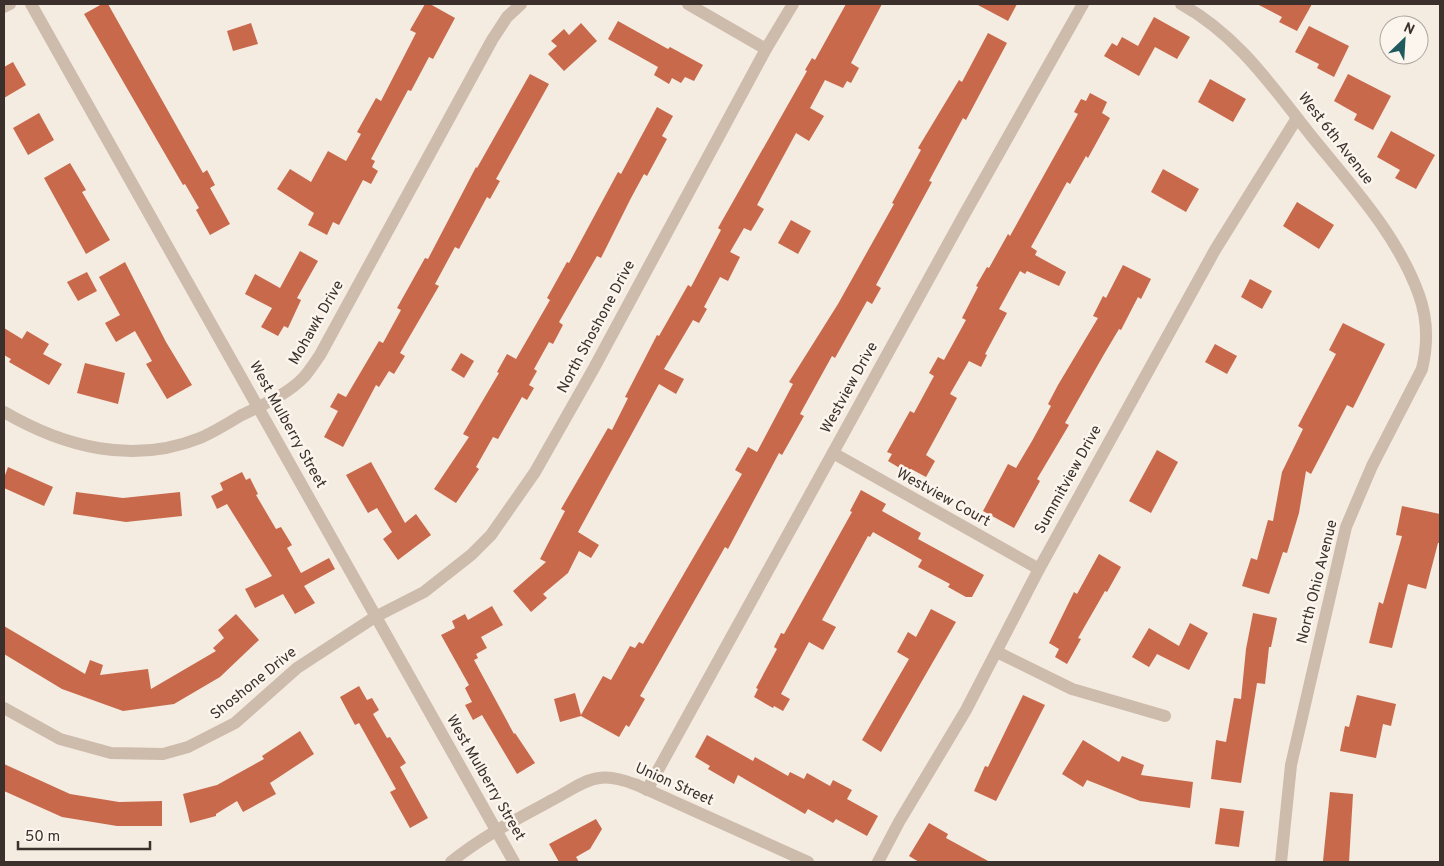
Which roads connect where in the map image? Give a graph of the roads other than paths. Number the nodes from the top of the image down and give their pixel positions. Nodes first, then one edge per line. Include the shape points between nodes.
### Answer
1 (10, 4) edge
2 (31, 4) edge
3 (521, 4) edge
4 (688, 4) edge
5 (793, 4) edge
6 (1084, 4) edge
7 (1181, 4) edge
8 (4, 7) edge
9 (766, 49) junction
10 (1297, 118) junction
11 (1426, 322) joint
12 (258, 407) junction
13 (4, 412) edge
14 (833, 453) junction
15 (1039, 569) junction
16 (375, 617) junction
17 (997, 652) junction
18 (4, 708) edge
19 (1165, 716) dead end
20 (647, 790) junction
21 (495, 830) junction
22 (451, 862) edge
23 (514, 862) edge
24 (808, 862) edge
25 (878, 862) edge
26 (1281, 862) edge

1 - 8 street
2 - 12 street, West Mulberry Street
3 - 12 street, Mohawk Drive via 507,17 492,40 320,355 305,376 291,388
4 - 9 street
5 - 9 street, North Shoshone Drive
6 - 14 street, Westview Drive
7 - 10 street, West 6th Avenue via 1235,43 1269,80
9 - 16 street, North Shoshone Drive via 594,368 511,508 491,535 452,572 424,592
10 - 11 street, West 6th Avenue via 1384,231 1408,269
10 - 15 street, Summitview Drive via 1215,250
11 - 26 street, North Ohio Avenue via 1426,353 1422,370 1372,466 1346,527 1291,765
12 - 13 street, Mohawk Drive via 199,438 139,451 87,448 62,441
12 - 16 street, West Mulberry Street
14 - 15 street, Westview Court
14 - 20 street, Westview Drive
15 - 17 street, Summitview Drive
16 - 18 street, Shoshone Drive via 298,668 235,724 188,747 163,754 128,754 85,747 60,739
16 - 21 street, West Mulberry Street
17 - 19 street via 1072,689
17 - 25 street, Summitview Drive
20 - 21 street, Union Street via 628,782 599,778 585,782
20 - 24 street, Union Street
21 - 22 street, Union Street
21 - 23 street, West Mulberry Street

